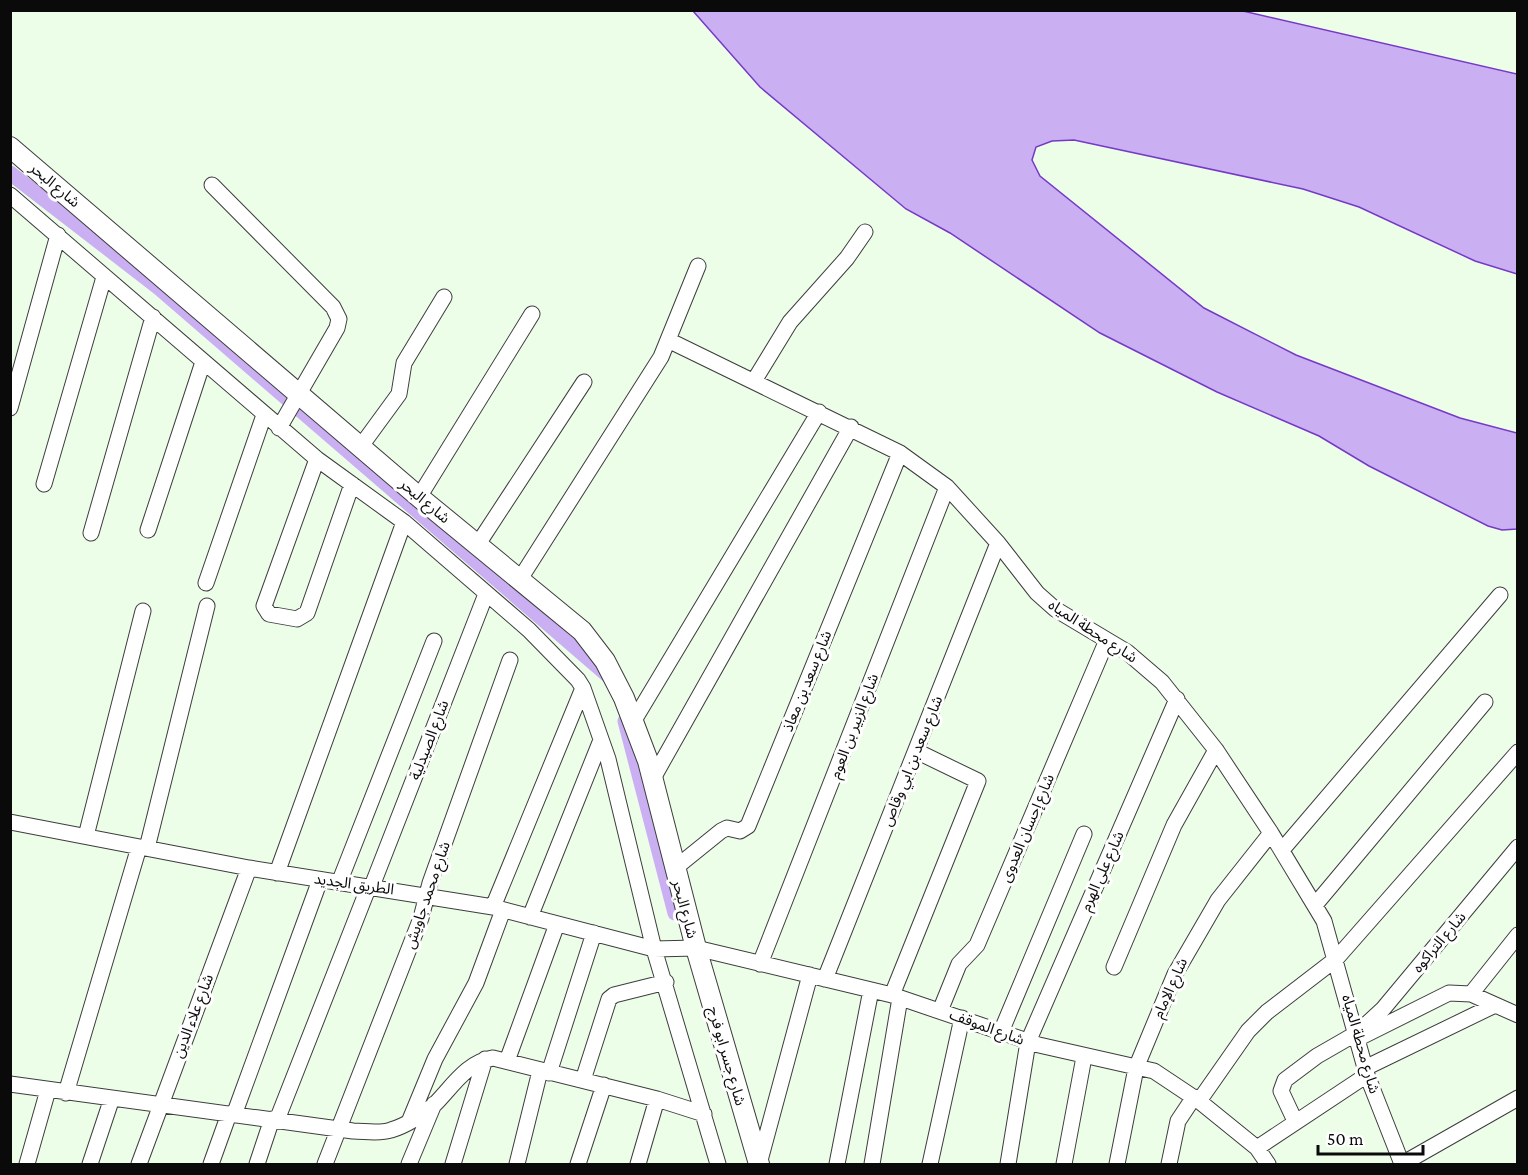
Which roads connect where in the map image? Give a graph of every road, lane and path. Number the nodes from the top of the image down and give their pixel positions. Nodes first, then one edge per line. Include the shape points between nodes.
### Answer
1 (10, 147) edge
2 (212, 185) dead end
3 (10, 195) edge
4 (865, 232) dead end
5 (58, 235) junction
6 (698, 266) dead end
7 (105, 277) junction
8 (444, 297) dead end
9 (532, 314) dead end
10 (153, 317) junction
11 (668, 340) junction
12 (203, 362) junction
13 (754, 381) junction
14 (584, 382) dead end
15 (299, 393) junction
16 (10, 408) edge
17 (819, 412) junction
18 (264, 415) junction
19 (851, 427) junction
20 (279, 428) junction
21 (361, 446) junction
22 (900, 453) junction
23 (316, 459) junction
24 (44, 484) dead end
25 (352, 484) junction
26 (947, 488) junction
27 (419, 497) junction
28 (404, 522) junction
29 (148, 530) dead end
30 (91, 533) dead end
31 (998, 543) junction
32 (478, 544) junction
33 (520, 579) junction
34 (206, 583) dead end
35 (486, 594) junction
36 (1500, 595) dead end
37 (207, 606) dead end
38 (143, 611) dead end
39 (1107, 640) junction
40 (434, 641) dead end
41 (510, 660) dead end
42 (584, 688) junction
43 (1177, 699) junction
44 (1485, 702) dead end
45 (633, 722) junction
46 (602, 740) junction
47 (1216, 750) junction
48 (916, 751) junction
49 (1518, 752) edge
50 (652, 780) junction
51 (10, 822) edge
52 (1271, 833) junction
53 (1084, 834) dead end
54 (86, 836) junction
55 (143, 847) junction
56 (1518, 847) edge
57 (1282, 850) junction
58 (249, 868) junction
59 (674, 869) junction
60 (277, 873) junction
61 (320, 880) junction
62 (339, 883) junction
63 (371, 886) junction
64 (427, 895) junction
65 (1315, 905) junction
66 (498, 909) junction
67 (530, 917) junction
68 (557, 924) junction
69 (594, 933) junction
70 (1518, 935) edge
71 (696, 948) junction
72 (654, 949) junction
73 (1336, 959) junction
74 (760, 964) junction
75 (1114, 968) dead end
76 (818, 977) junction
77 (666, 982) junction
78 (871, 990) junction
79 (1471, 994) junction
80 (896, 996) junction
81 (1495, 1005) junction
82 (940, 1011) junction
83 (1518, 1015) edge
84 (962, 1018) junction
85 (1001, 1032) junction
86 (1357, 1036) junction
87 (1028, 1042) junction
88 (1084, 1057) junction
89 (485, 1059) junction
90 (507, 1060) junction
91 (1136, 1068) junction
92 (544, 1072) junction
93 (1366, 1072) junction
94 (583, 1080) junction
95 (10, 1084) edge
96 (604, 1085) junction
97 (48, 1090) junction
98 (66, 1093) junction
99 (112, 1098) junction
100 (1518, 1098) edge
101 (657, 1099) junction
102 (1196, 1099) junction
103 (434, 1104) junction
104 (159, 1106) junction
105 (231, 1114) junction
106 (704, 1114) junction
107 (275, 1120) junction
108 (1295, 1121) junction
109 (409, 1122) junction
110 (338, 1127) junction
111 (1257, 1148) junction
112 (27, 1164) edge
113 (90, 1164) edge
114 (139, 1164) edge
115 (211, 1164) edge
116 (257, 1164) edge
117 (325, 1164) edge
118 (409, 1164) edge
119 (453, 1164) edge
120 (517, 1164) edge
121 (578, 1164) edge
122 (638, 1164) edge
123 (717, 1164) edge
124 (759, 1164) edge
125 (837, 1164) edge
126 (872, 1164) edge
127 (930, 1164) edge
128 (1008, 1164) edge
129 (1064, 1164) edge
130 (1117, 1164) edge
131 (1169, 1164) edge
132 (1252, 1164) edge
133 (1268, 1164) edge
134 (1402, 1164) edge

1 - 15 street, شارع البحر
2 - 15 street via 337,313 337,328
3 - 5 street
4 - 13 street via 790,322
5 - 7 street
5 - 16 street
6 - 11 street
7 - 10 street
7 - 24 street
8 - 21 street via 404,363 399,394
9 - 27 street
10 - 12 street
10 - 30 street
11 - 13 street, شارع محطة المياه
11 - 33 street
12 - 18 street
12 - 29 street
13 - 17 street, شارع محطة المياه
14 - 32 street
15 - 20 street
15 - 21 street, شارع البحر
17 - 19 street, شارع محطة المياه
17 - 45 street
18 - 20 street
18 - 34 street
19 - 22 street, شارع محطة المياه
19 - 50 street
20 - 23 street
21 - 27 street, شارع البحر
22 - 26 street, شارع محطة المياه
22 - 59 street, شارع سعد بن معاذ via 748,826 740,831 721,831
23 - 25 street
23 - 25 street via 264,606 269,614 297,619 307,613
25 - 28 street
26 - 31 street, شارع محطة المياه
26 - 74 street, شارع الزبير بن العوم
27 - 32 street, شارع البحر
28 - 35 street
28 - 60 street
31 - 39 street, شارع محطة المياه via 1055,609
31 - 48 street, شارع سعد بن ابي وقاص
32 - 33 street, شارع البحر
33 - 45 street, شارع البحر via 582,631 605,661
35 - 42 street via 529,630
35 - 63 street, شارع الصيدلية
36 - 57 street
37 - 55 street
38 - 54 street
39 - 43 street, شارع محطة المياه via 1146,666
39 - 82 street, شارع إحسان العدوى via 977,945 959,964
40 - 62 street
41 - 64 street, شارع محمد جاويش
42 - 46 street
42 - 66 street
43 - 47 street, شارع محطة المياه
43 - 87 street, شارع علي الهرم
44 - 65 street
45 - 50 street, شارع البحر
46 - 67 street
46 - 72 street
47 - 52 street, شارع محطة المياه
47 - 75 street via 1174,825
48 - 76 street, شارع سعد بن ابي وقاص
48 - 80 street via 978,781
49 - 73 street
50 - 59 street, شارع البحر
51 - 54 street, الطريق الجديد
52 - 57 street, شارع محطة المياه
52 - 91 street, شارع الإمام via 1237,874 1195,936
53 - 85 street
54 - 55 street, الطريق الجديد
55 - 58 street, الطريق الجديد
55 - 98 street
56 - 86 street, شارع التراكوه
57 - 65 street, شارع محطة المياه
58 - 60 street, الطريق الجديد
58 - 104 street, شارع علاء الدين
59 - 71 street, شارع البحر
60 - 61 street, الطريق الجديد
61 - 62 street, الطريق الجديد
61 - 105 street
62 - 63 street, الطريق الجديد
63 - 64 street, الطريق الجديد
63 - 107 street, شارع الصيدلية
64 - 66 street, الطريق الجديد
64 - 110 street, شارع محمد جاويش
65 - 73 street, شارع محطة المياه via 1328,930
66 - 67 street, الطريق الجديد
66 - 109 street via 476,983 435,1059
67 - 68 street, الطريق الجديد
68 - 69 street, الطريق الجديد
68 - 90 street
69 - 72 street, الطريق الجديد
69 - 92 street
70 - 79 street
71 - 72 street, الطريق الجديد
71 - 74 street, شارع الموقف
71 - 124 street, شارع جسر ابو فرج
72 - 77 street
73 - 86 street, شارع محطة المياه
73 - 102 street via 1257,1021
74 - 76 street, شارع الموقف
76 - 78 street, شارع الموقف
76 - 124 street, شارع سعد بن ابي وقاص
77 - 94 street via 609,999
77 - 106 street
78 - 80 street, شارع الموقف
78 - 125 street
79 - 81 street
79 - 86 street via 1442,995
80 - 82 street, شارع الموقف
80 - 126 street
81 - 83 street
81 - 93 street
82 - 84 street, شارع الموقف
84 - 85 street, شارع الموقف
84 - 127 street
85 - 87 street, شارع الموقف
86 - 93 street, شارع محطة المياه
86 - 108 street via 1317,1056 1285,1080 1281,1091
87 - 88 street, شارع الموقف
87 - 128 street, شارع علي الهرم
88 - 91 street, شارع الموقف
88 - 129 street
89 - 90 street
89 - 103 street via 458,1077
89 - 119 street
90 - 92 street
91 - 102 street, شارع الموقف via 1154,1071
91 - 130 street, شارع الإمام
92 - 94 street
92 - 120 street
93 - 108 street
93 - 134 street, شارع محطة المياه
94 - 96 street
95 - 97 street
96 - 101 street
96 - 121 street
97 - 98 street
97 - 112 street
98 - 99 street
99 - 104 street
99 - 113 street
100 - 134 street
101 - 106 street
101 - 122 street
102 - 111 street, شارع الموقف
102 - 131 street via 1175,1130
103 - 109 street
103 - 118 street
104 - 105 street
104 - 114 street, شارع علاء الدين
105 - 107 street
105 - 115 street
106 - 123 street
107 - 110 street
107 - 116 street, شارع الصيدلية
108 - 111 street
109 - 110 street via 389,1131
110 - 117 street, شارع محمد جاويش
111 - 132 street
111 - 133 street, شارع الموقف

